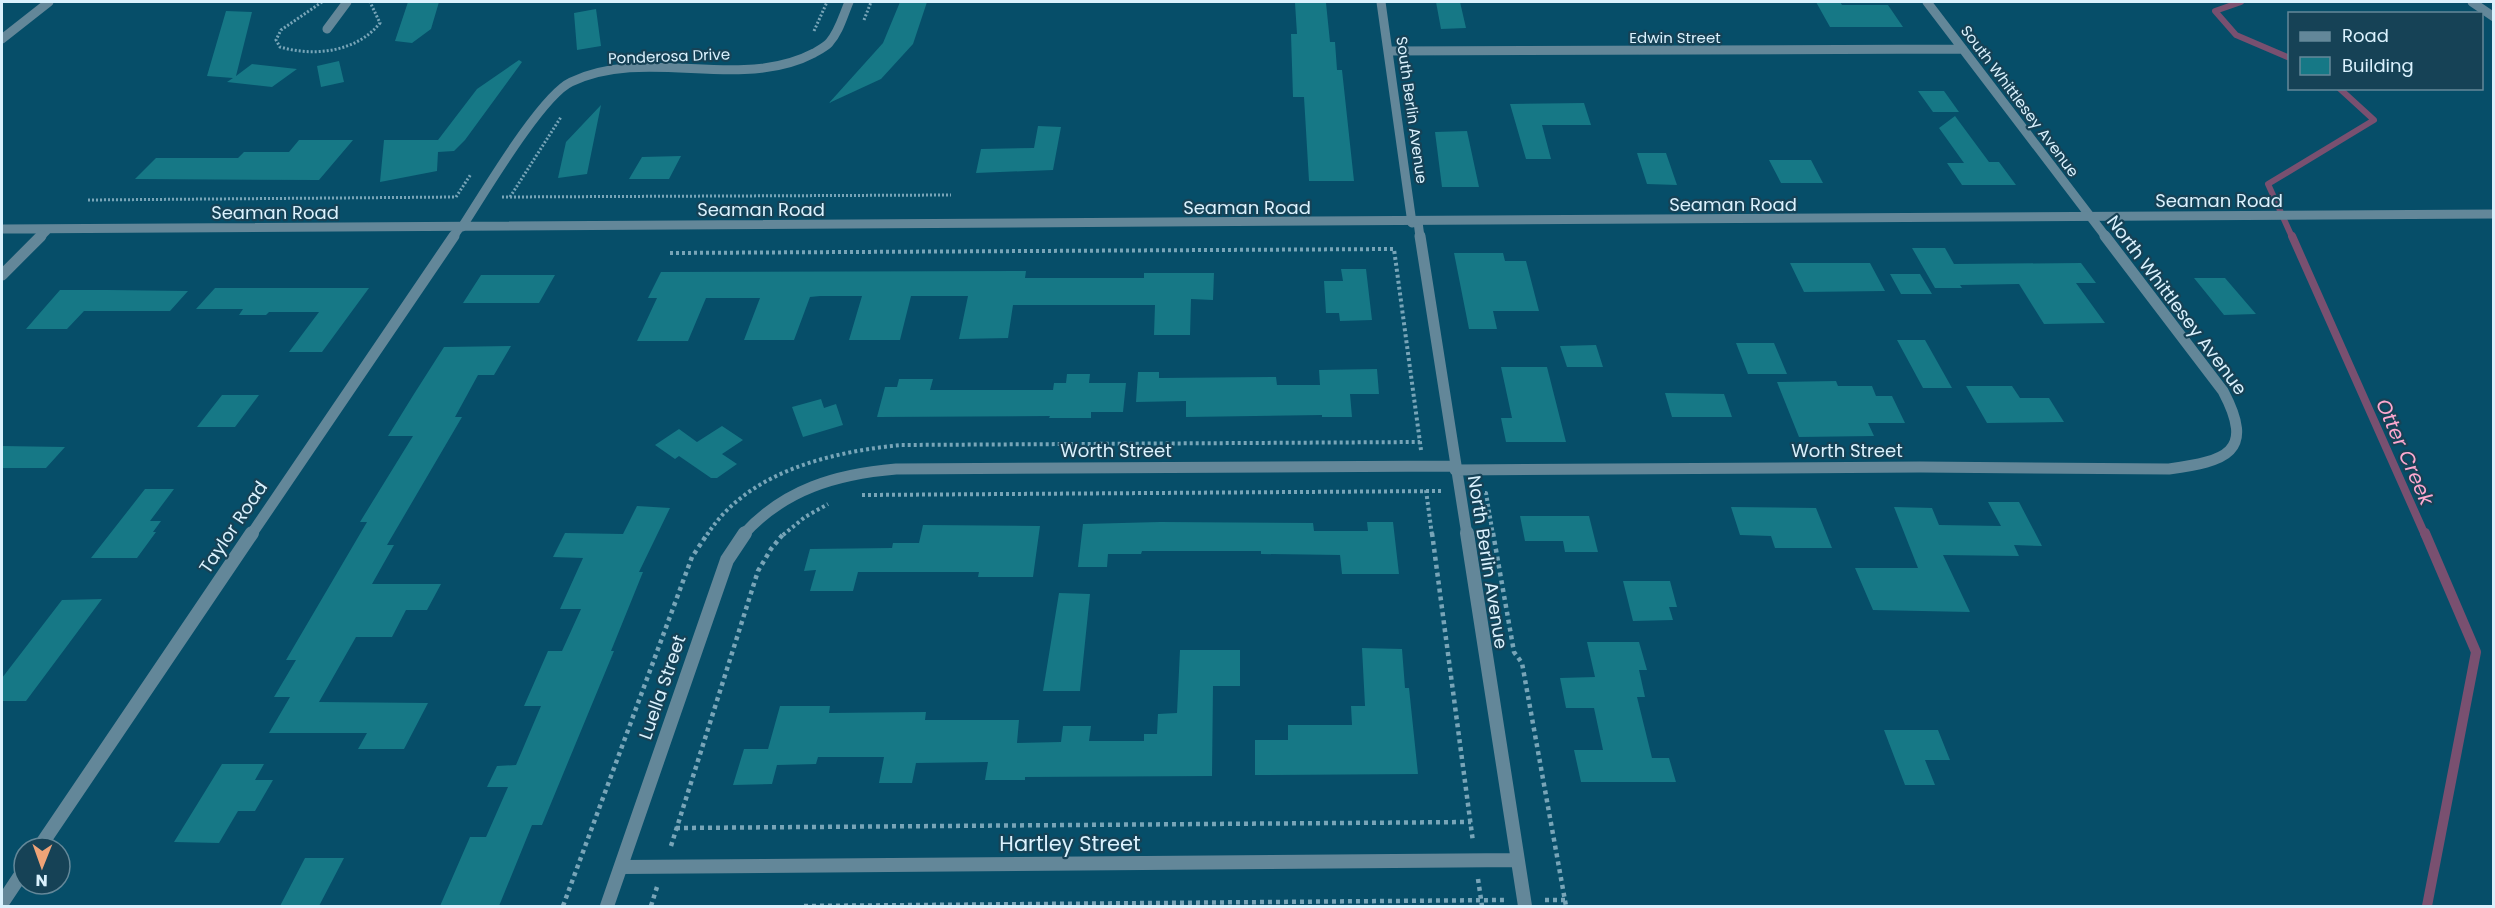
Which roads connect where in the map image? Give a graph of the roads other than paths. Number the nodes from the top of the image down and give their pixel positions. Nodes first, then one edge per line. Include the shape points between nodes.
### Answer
1 (49, 2) edge
2 (346, 2) edge
3 (849, 2) edge
4 (1382, 2) edge
5 (1927, 2) edge
6 (2472, 2) edge
7 (2493, 17) edge
8 (327, 29) dead end
9 (2, 39) edge
10 (1963, 49) junction
11 (1388, 51) junction
12 (2493, 214) edge
13 (2091, 217) junction
14 (1415, 223) junction
15 (461, 227) junction
16 (48, 229) junction
17 (2, 230) edge
18 (2, 274) edge
19 (2234, 448) joint
20 (1455, 468) junction
21 (783, 500) joint
22 (47, 836) edge
23 (1518, 860) junction
24 (621, 867) junction
25 (12, 888) edge
26 (2, 903) edge
27 (1525, 903) edge
28 (608, 906) edge

1 - 9 street
2 - 8 street
3 - 15 street, Ponderosa Drive via 832,39 820,51 799,60 758,68 616,70 563,87 545,104
4 - 11 street, South Berlin Avenue
5 - 10 street, South Whittlesey Avenue
6 - 7 street
10 - 11 street, Edwin Street
10 - 13 street, South Whittlesey Avenue
11 - 14 street, South Berlin Avenue
12 - 13 street, Seaman Road
13 - 14 street, Seaman Road
13 - 19 street, North Whittlesey Avenue via 2232,406 2240,431
14 - 15 street, Seaman Road
14 - 20 street, North Berlin Avenue
15 - 16 street, Seaman Road
15 - 22 street, Taylor Road
16 - 17 street, Seaman Road
16 - 18 street
19 - 20 street, Worth Street via 2205,464 2169,469
20 - 21 street, Worth Street via 878,470 837,476 798,490
20 - 23 street, North Berlin Avenue
21 - 24 street, Luella Street via 755,521 725,565
23 - 24 street, Hartley Street
23 - 27 street, North Berlin Avenue
24 - 28 street, Luella Street
25 - 26 street

